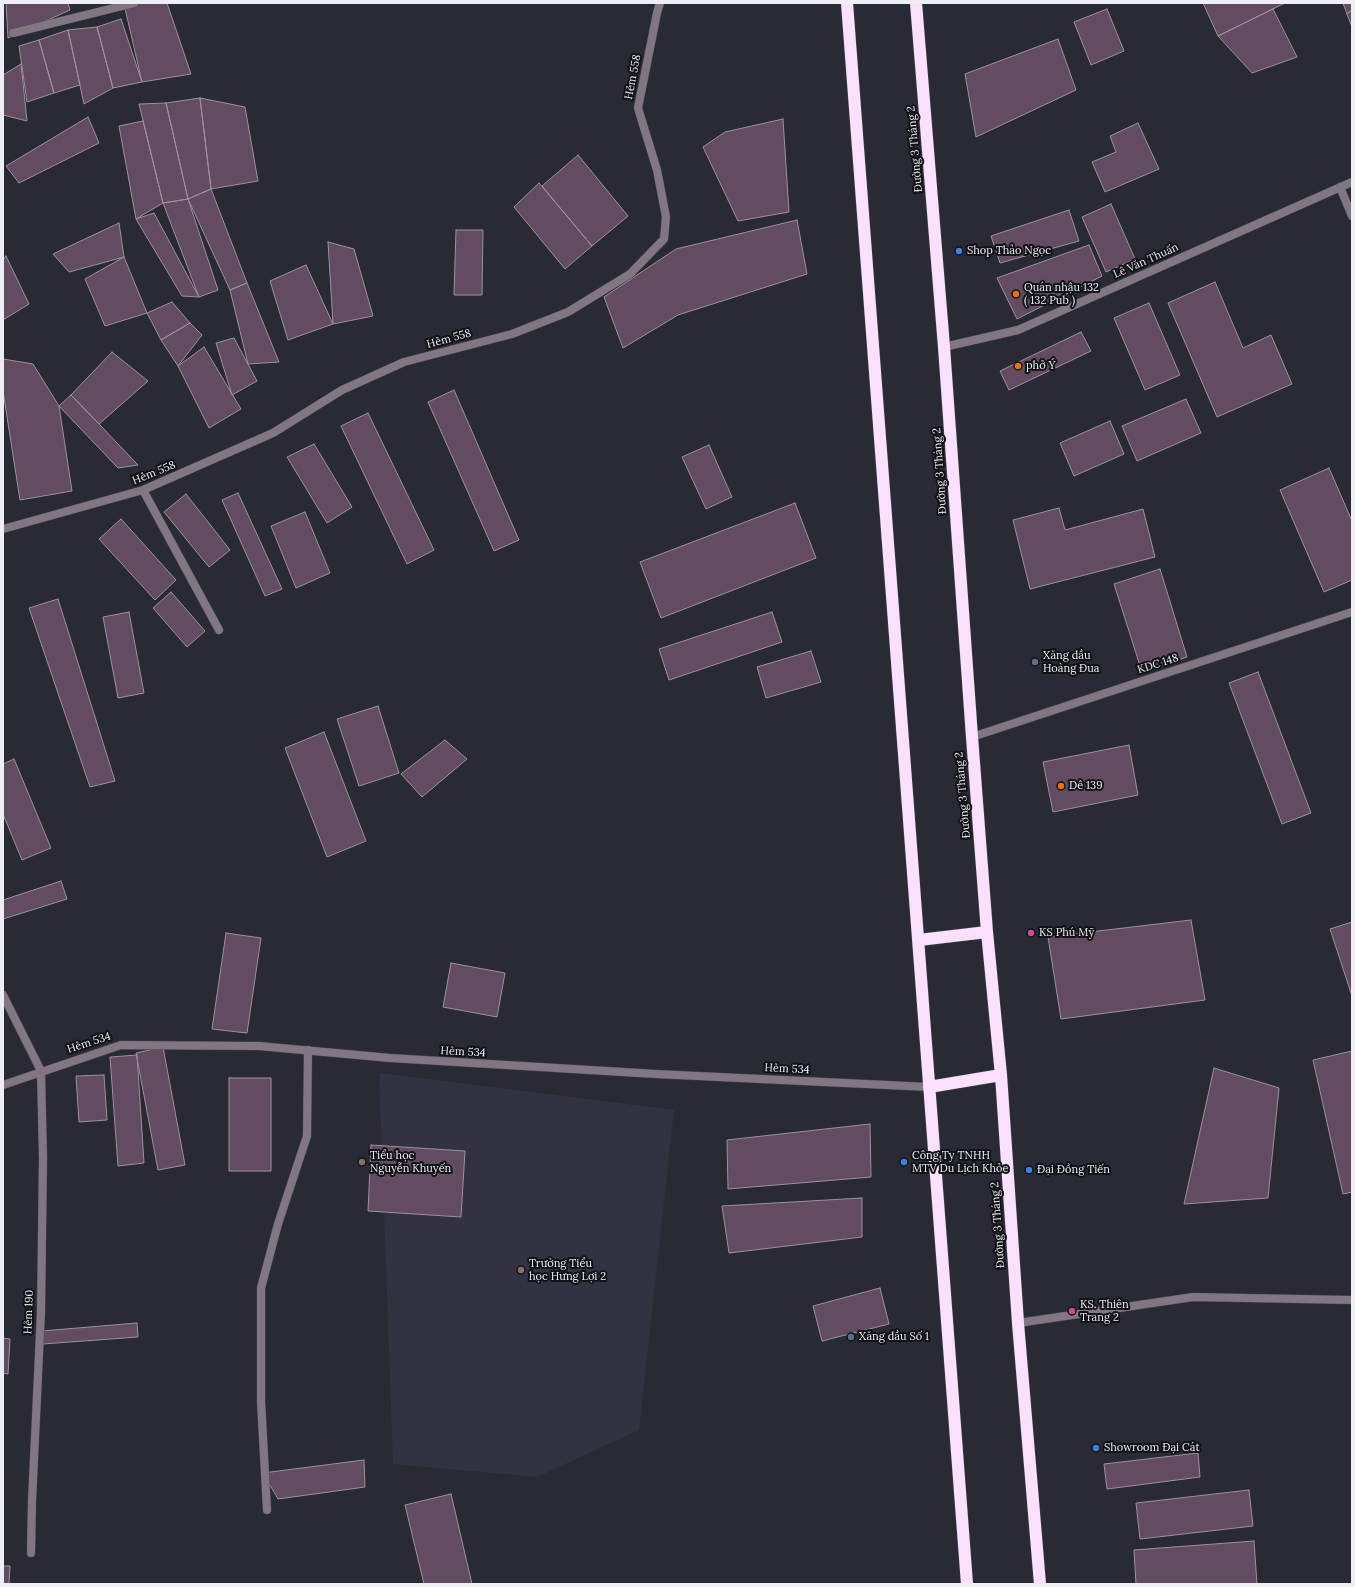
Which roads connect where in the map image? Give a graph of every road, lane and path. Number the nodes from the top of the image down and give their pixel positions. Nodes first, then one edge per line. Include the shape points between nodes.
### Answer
1 (134, 3) edge
2 (660, 3) edge
3 (847, 3) edge
4 (916, 3) edge
5 (13, 33) dead end
6 (1352, 182) edge
7 (1340, 187) junction
8 (1352, 216) edge
9 (944, 347) junction
10 (143, 490) junction
11 (3, 529) edge
12 (1352, 612) edge
13 (219, 630) dead end
14 (972, 737) junction
15 (987, 932) junction
16 (918, 940) junction
17 (3, 995) edge
18 (308, 1050) junction
19 (41, 1071) junction
20 (1001, 1075) junction
21 (3, 1085) edge
22 (929, 1087) junction
23 (1352, 1300) edge
24 (1018, 1323) junction
25 (267, 1510) dead end
26 (31, 1553) dead end
27 (967, 1584) edge
28 (1040, 1584) edge

1 - 5 street
2 - 10 street, Hẻm 558 via 638,108 657,170 666,217 664,239 630,274 568,312 512,334 404,362 342,390 273,433
3 - 16 highway
4 - 9 highway, Đường 3 Tháng 2
6 - 7 street, Lê Văn Thuấn
7 - 8 street
7 - 9 street, Lê Văn Thuấn via 1018,330
9 - 14 highway, Đường 3 Tháng 2
10 - 11 street, Hẻm 558
10 - 13 street
12 - 14 street, KDC 148
14 - 15 highway, Đường 3 Tháng 2
15 - 16 highway
15 - 20 highway, Đường 3 Tháng 2
16 - 22 highway
17 - 19 street
18 - 19 street, Hẻm 534 via 259,1046 121,1044
18 - 22 street, Hẻm 534 via 390,1058 640,1073
18 - 25 street via 307,1136 260,1288 261,1401
19 - 21 street, Hẻm 534
19 - 26 street, Hẻm 190 via 41,1312
20 - 22 highway
20 - 24 highway, Đường 3 Tháng 2
22 - 27 highway
23 - 24 street via 1193,1297
24 - 28 highway, Đường 3 Tháng 2

